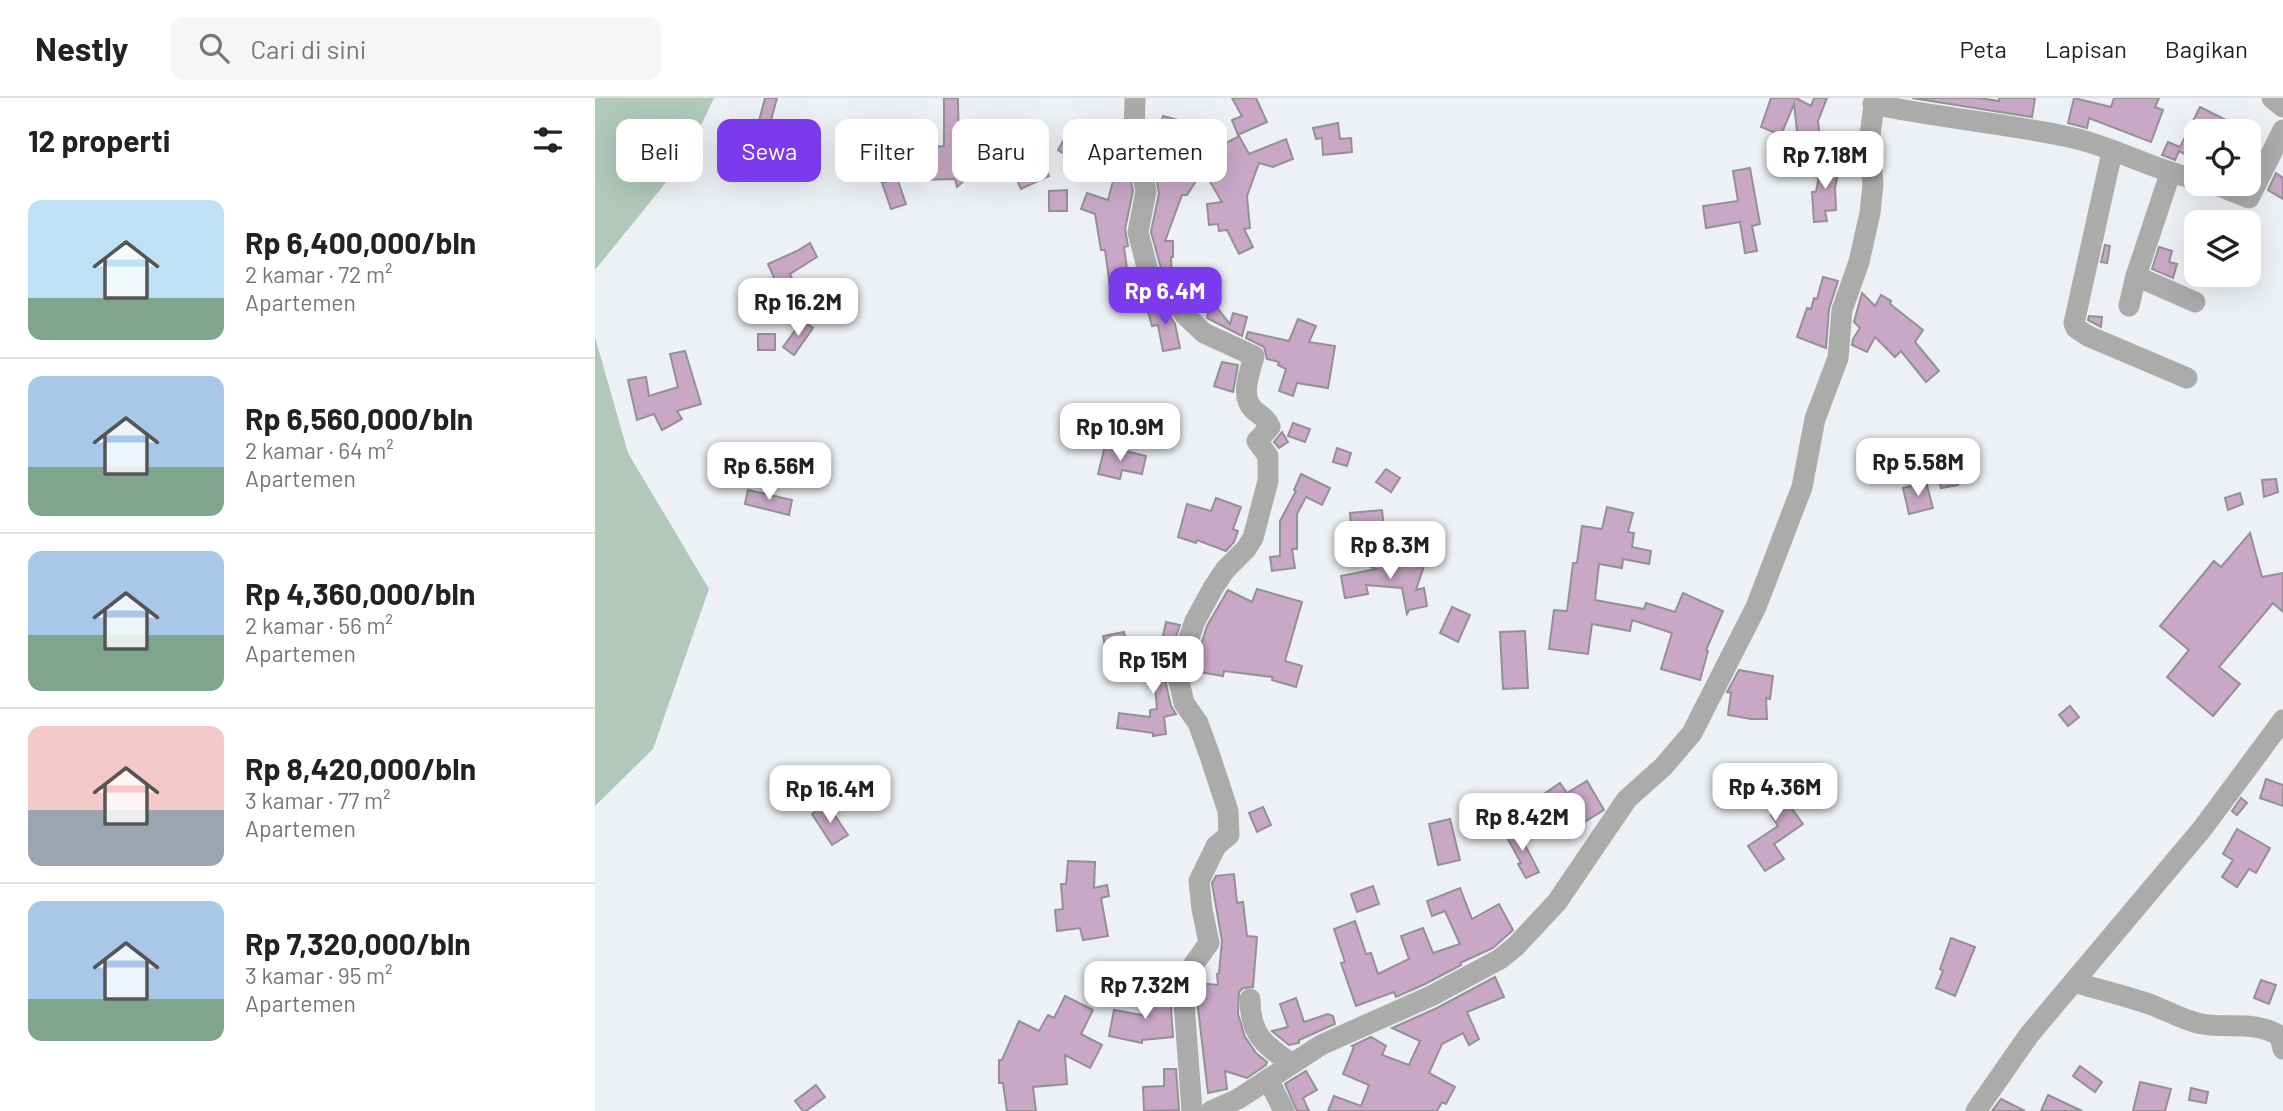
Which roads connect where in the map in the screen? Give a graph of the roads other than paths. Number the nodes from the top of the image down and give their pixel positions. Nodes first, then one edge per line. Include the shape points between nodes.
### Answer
1 (1135, 98) edge
2 (2272, 98) edge
3 (1874, 101) edge
4 (2283, 107) edge
5 (2283, 130) edge
6 (2112, 152) junction
7 (2170, 174) junction
8 (2261, 174) edge
9 (2184, 177) edge
10 (2136, 276) junction
11 (2195, 302) dead end
12 (2129, 306) dead end
13 (2187, 378) dead end
14 (2283, 720) edge
15 (2074, 982) junction
16 (1250, 999) dead end
17 (2283, 1049) edge
18 (1291, 1063) junction
19 (1268, 1079) junction
20 (1192, 1111) edge
21 (1211, 1111) edge
22 (1284, 1111) edge
23 (1976, 1111) edge

1 - 20 street via 1134,138 1146,191 1138,232 1149,275 1204,333 1254,355 1245,388 1247,398 1270,427 1258,441 1268,456 1268,481 1253,538 1213,588 1180,663 1184,703 1198,723 1210,756 1228,811 1229,835 1216,846 1199,881 1209,943 1189,971 1183,989
2 - 4 street
3 - 6 street via 1938,117 2071,137
3 - 18 street via 1869,143 1870,214 1845,300 1841,347 1815,419 1802,487 1756,607 1700,722 1685,744 1627,799 1557,902 1516,946 1431,996 1345,1033
5 - 8 street
6 - 7 street
6 - 13 street via 2074,323 2088,336
7 - 9 street
7 - 10 street
10 - 11 street
10 - 12 street
14 - 15 street via 2202,829
15 - 17 street via 2200,1023 2267,1029 2280,1037
15 - 23 street via 2028,1035
16 - 18 street via 1255,1032
18 - 19 street
19 - 21 street
19 - 22 street

